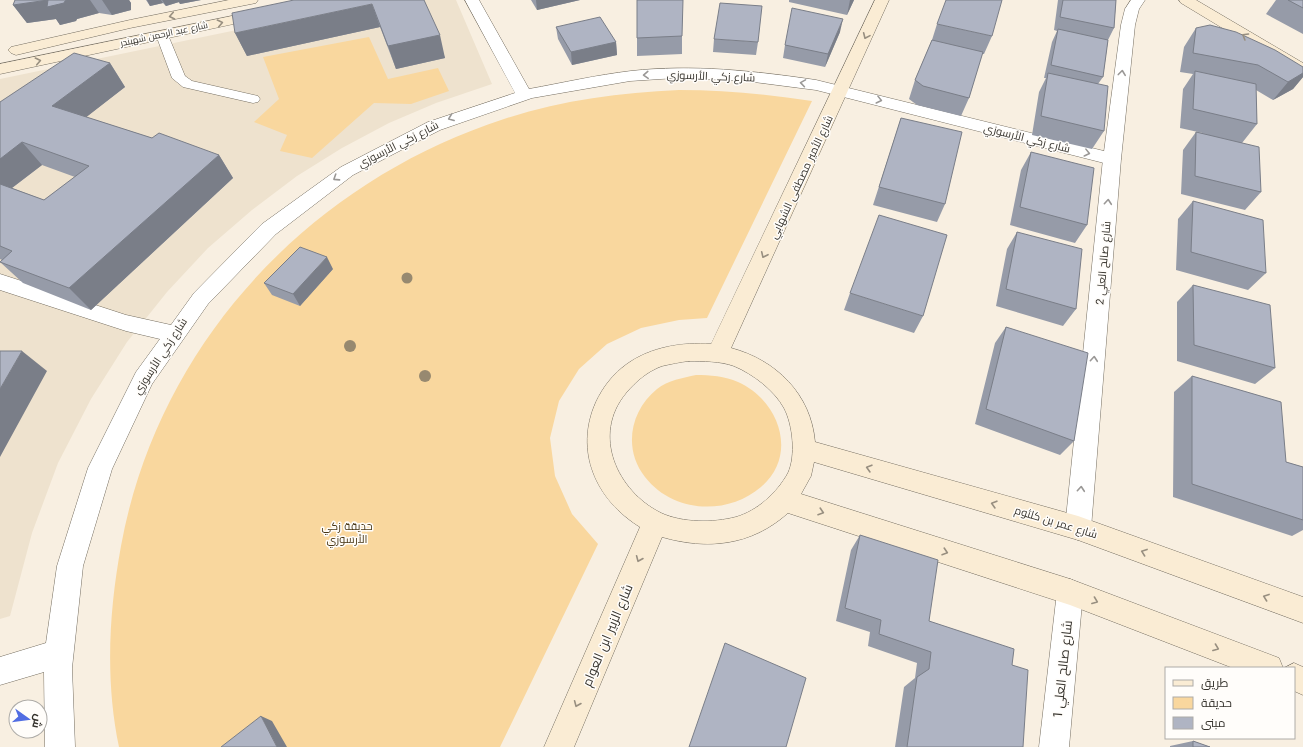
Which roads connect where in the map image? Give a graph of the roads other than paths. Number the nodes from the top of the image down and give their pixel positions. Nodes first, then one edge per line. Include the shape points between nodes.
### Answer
1 (251, 0) edge
2 (472, 0) edge
3 (882, 0) edge
4 (1138, 0) edge
5 (1186, 0) edge
6 (276, 11) edge
7 (162, 35) junction
8 (0, 54) edge
9 (0, 69) edge
10 (1303, 70) edge
11 (841, 90) junction
12 (524, 95) junction
13 (253, 99) dead end
14 (1112, 159) junction
15 (0, 282) edge
16 (173, 334) junction
17 (718, 353) junction
18 (804, 449) junction
19 (784, 500) junction
20 (654, 523) junction
21 (1078, 528) junction
22 (1070, 592) junction
23 (1303, 610) edge
24 (60, 653) junction
25 (1266, 667) edge
26 (0, 671) edge
27 (60, 747) edge
28 (559, 747) edge
29 (1054, 747) edge

1 -> 8 main road, شارع عبد الرحمن شهبندر
2 - 12 street
3 -> 11 main road, شارع الأمير مصطفى الشهابي
14 -> 4 street, شارع صالح العلي 2 via 1128,25 1132,9
10 -> 5 main road
7 -> 6 main road, شارع عبد الرحمن شهبندر
9 -> 7 main road, شارع عبد الرحمن شهبندر
7 - 13 lane via 179,78 188,84
11 -> 12 street, شارع زكي الأرسوزي via 770,78 677,73 585,82
11 -> 14 street, شارع زكي الأرسوزي
11 -> 17 main road, شارع الأمير مصطفى الشهابي
12 -> 16 street, شارع زكي الأرسوزي via 449,119 405,138 318,190 277,221 236,258 198,300
21 -> 14 street, شارع صالح العلي 2
15 - 16 street via 126,323
16 - 24 street, شارع زكي الأرسوزي via 131,401 101,467 80,526 69,569
17 - 18 main road via 745,362 769,377 789,397 800,422
17 - 20 main road via 689,352 662,357 637,369 617,387 603,410 598,435 601,463 612,486 630,507
18 - 19 main road via 799,476
21 -> 18 main road, شارع عمر بن كلثوم
19 - 20 main road via 757,521 725,532 688,533
19 -> 22 main road
20 -> 28 main road, شارع الزبير ابن العوام
23 -> 21 main road, شارع عمر بن كلثوم
22 -> 25 main road
22 - 29 street, شارع صالح العلي 1
24 - 26 street
24 - 27 street, شارع زكي الأرسوزي

